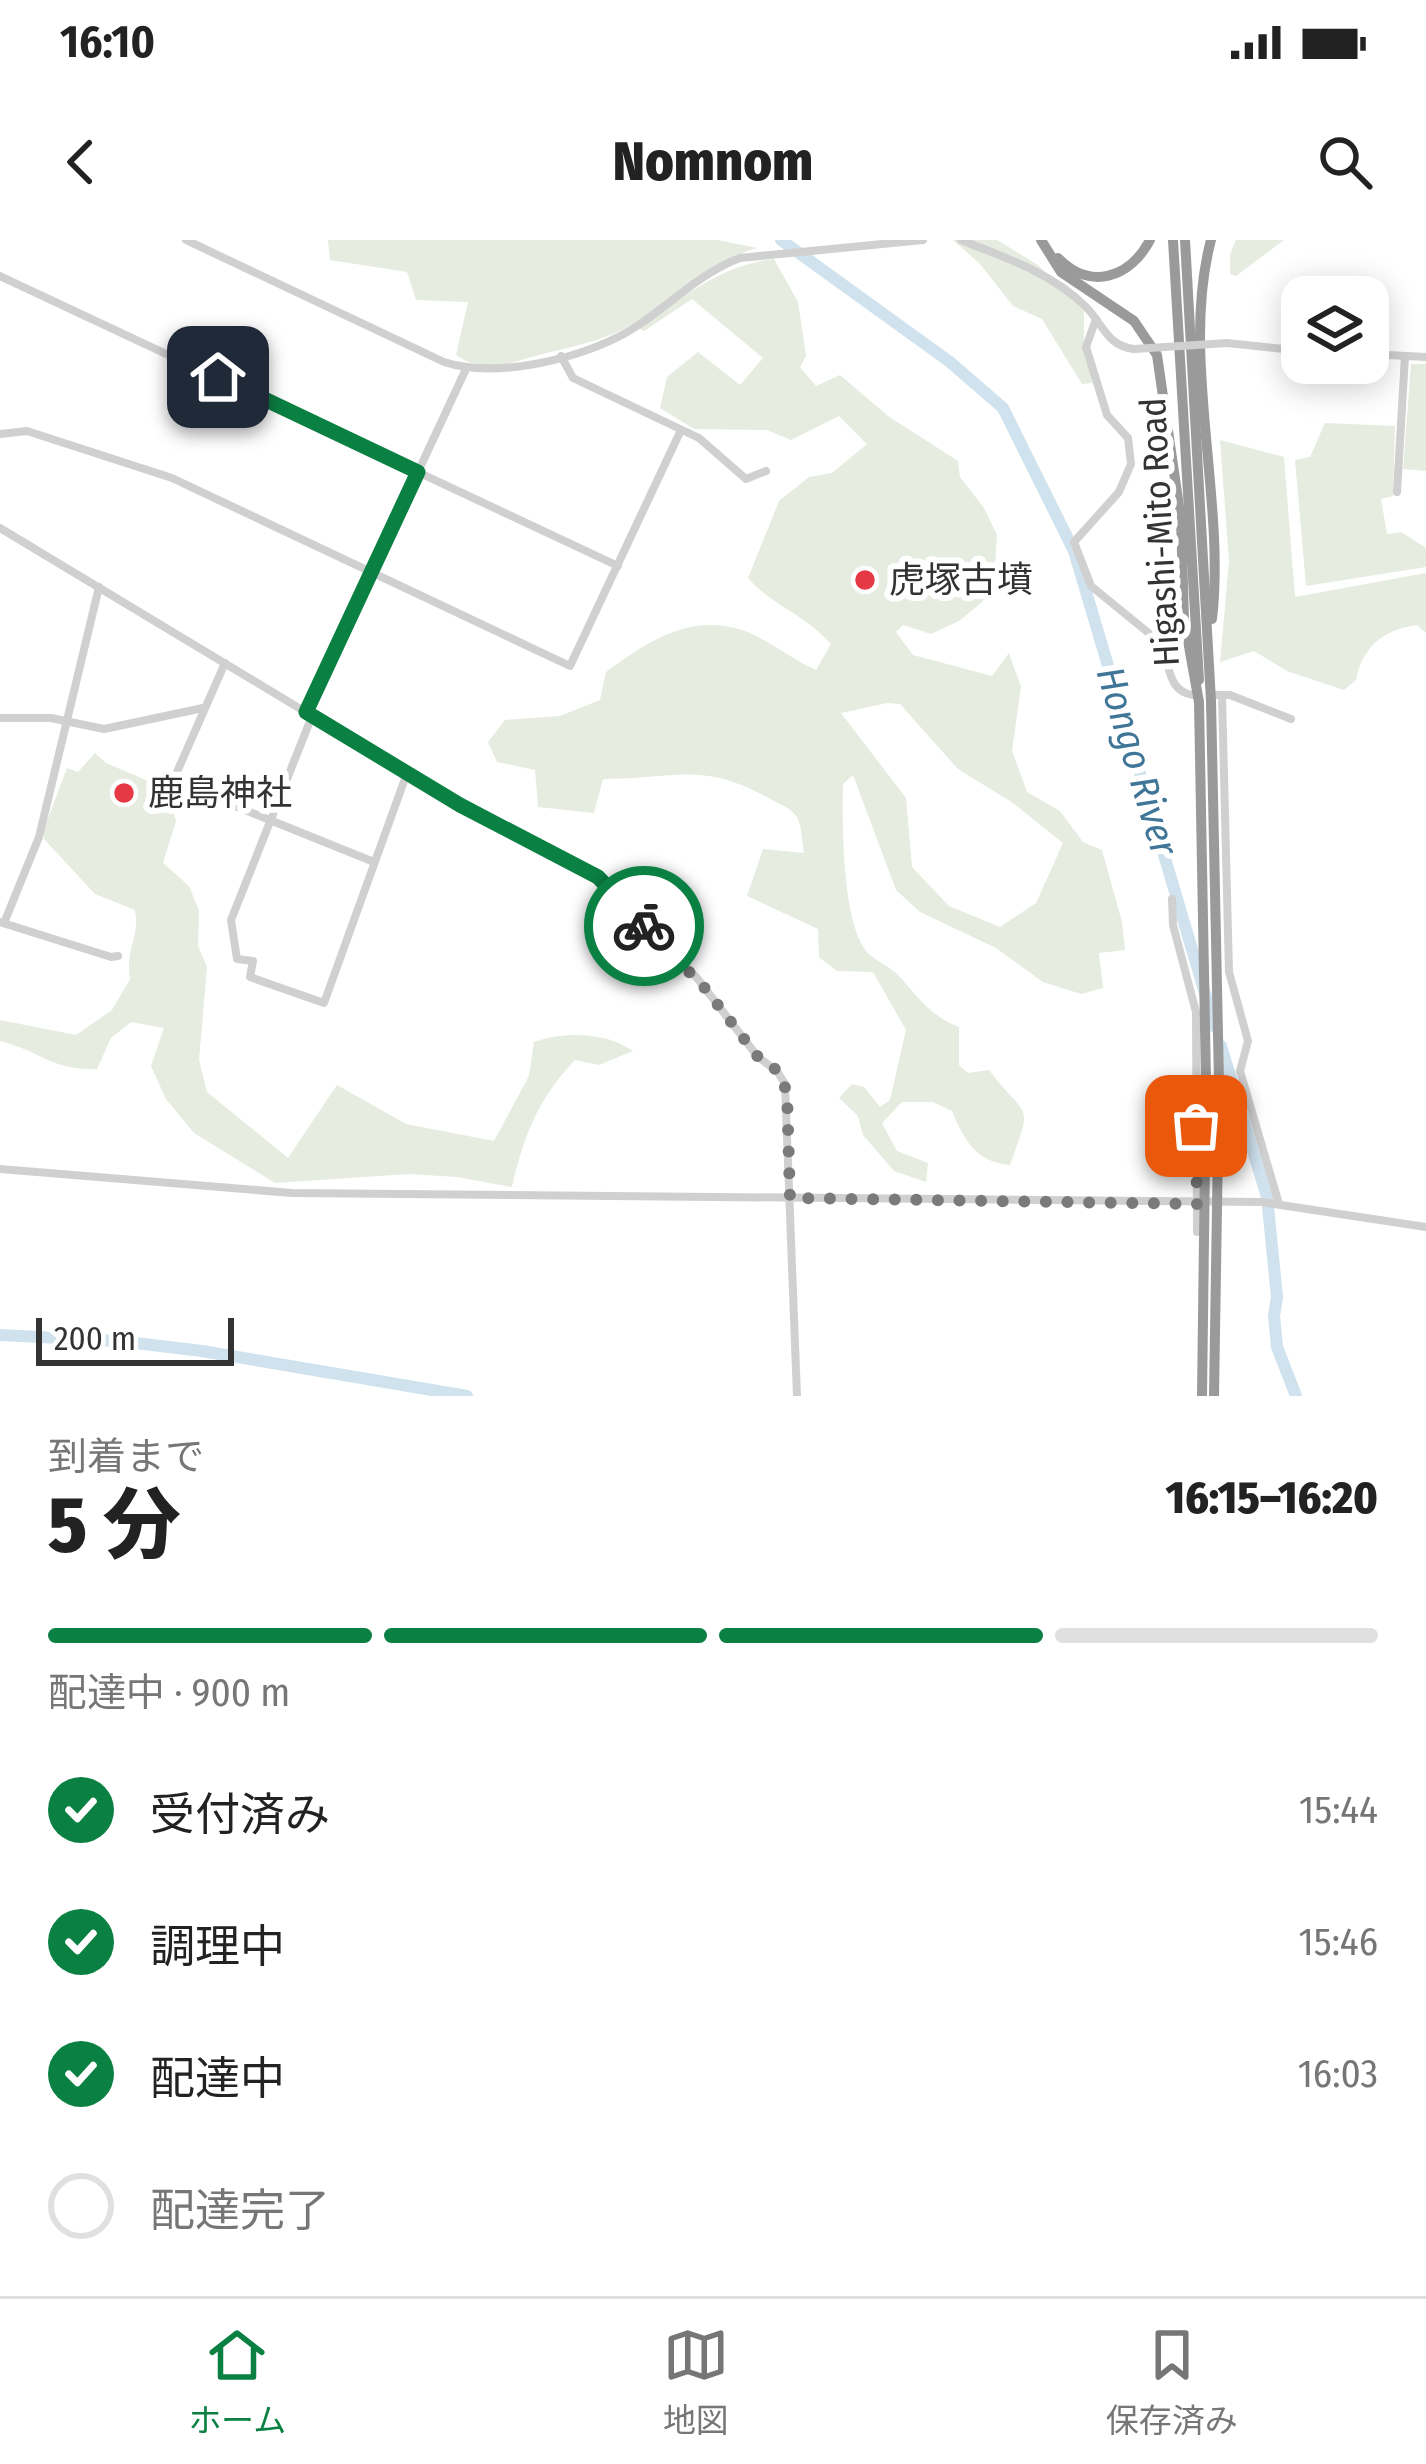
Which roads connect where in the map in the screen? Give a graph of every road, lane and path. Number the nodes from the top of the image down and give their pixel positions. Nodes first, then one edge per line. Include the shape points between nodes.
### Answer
1 (185, 240) edge
2 (923, 240) edge
3 (961, 240) edge
4 (1044, 240) edge
5 (1150, 240) edge
6 (1173, 240) edge
7 (1185, 240) edge
8 (1211, 240) edge
9 (0, 276) edge
10 (1096, 319) junction
11 (1281, 349) edge
12 (1389, 355) edge
13 (561, 356) junction
14 (1405, 356) junction
15 (1426, 357) edge
16 (466, 370) junction
17 (681, 430) junction
18 (0, 434) edge
19 (418, 472) junction
20 (766, 472) dead end
21 (1397, 492) dead end
22 (0, 528) edge
23 (618, 566) junction
24 (371, 572) junction
25 (99, 587) junction
26 (1209, 653) junction
27 (224, 663) junction
28 (1208, 698) junction
29 (204, 708) junction
30 (309, 714) junction
31 (0, 718) edge
32 (1291, 719) dead end
33 (65, 722) junction
34 (407, 773) junction
35 (272, 824) junction
36 (374, 862) junction
37 (1172, 899) dead end
38 (2, 922) edge
39 (118, 956) dead end
40 (0, 1169) edge
41 (790, 1198) junction
42 (1197, 1204) junction
43 (1272, 1204) junction
44 (1426, 1226) edge
45 (1197, 1232) dead end
46 (796, 1396) edge
47 (1202, 1396) edge
48 (1214, 1396) edge

1 - 16 street
2 - 13 street via 740,258 617,338
3 - 10 street via 1024,265
4 - 5 highway via 1065,266 1096,278 1129,268
4 - 28 highway via 1061,272 1134,321 1157,355 1181,520 1184,619
6 - 28 highway, Higashi-Mito Road
7 - 26 highway, Higashi-Mito Road
8 - 26 highway via 1202,360 1216,587
9 - 19 street
10 - 11 street, bridge via 1113,343 1134,349
10 - 28 street via 1086,347 1107,415 1128,437 1131,464 1119,492 1074,542 1091,586 1164,649 1178,691
12 - 14 street
13 - 16 street
13 - 17 street via 574,378
14 - 15 street
14 - 21 street
16 - 19 street
17 - 20 street via 746,479
17 - 23 street
18 - 24 street via 27,431 139,465
19 - 23 street
19 - 24 street
22 - 25 street
23 - 24 street via 570,666
24 - 30 street
25 - 27 street
25 - 33 street
26 - 28 highway, Higashi-Mito Road
27 - 29 street
27 - 30 street
28 - 32 street
28 - 43 street via 1228,972 1248,1041 1240,1071
28 - 47 highway, Higashi-Mito Road, bridge
28 - 48 highway, Higashi-Mito Road, bridge via 1219,1082
29 - 33 street via 104,730
29 - 35 street via 173,781
30 - 34 street
30 - 35 street
31 - 33 street
33 - 38 street via 39,837
34 - 36 street
34 - 41 street via 598,877 704,987 783,1078
35 - 36 street
35 - 36 street via 231,920 237,959 253,961 250,977 324,1003
37 - 42 street via 1196,1012
38 - 39 street
40 - 41 street via 292,1193
41 - 42 street
41 - 46 street
42 - 43 street
42 - 45 street
43 - 44 street

